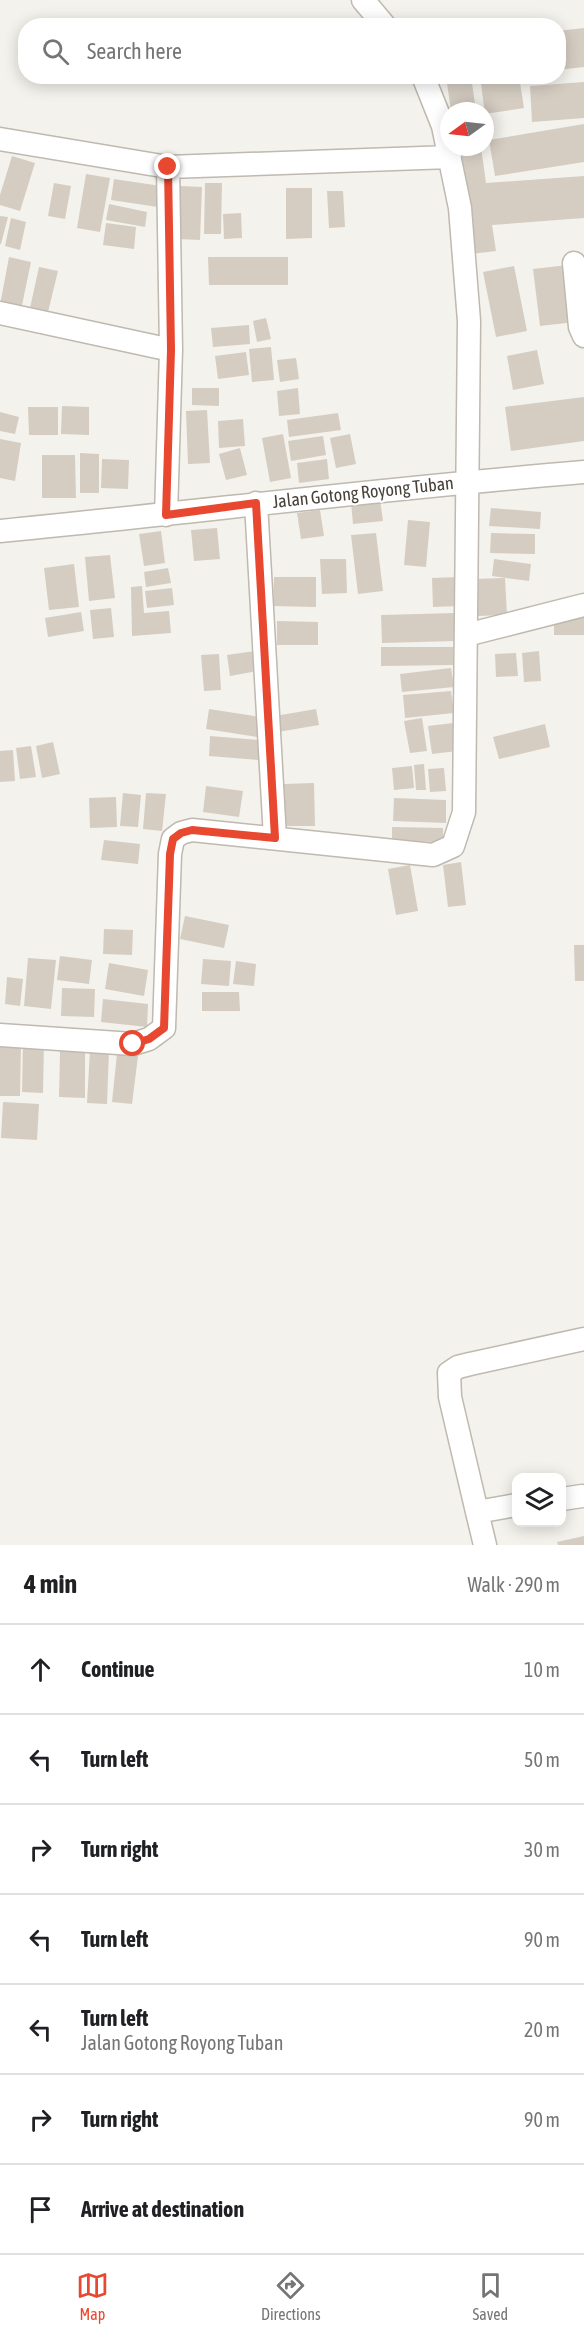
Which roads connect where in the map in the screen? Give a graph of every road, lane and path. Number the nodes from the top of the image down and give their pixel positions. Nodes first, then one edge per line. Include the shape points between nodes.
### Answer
1 (363, 0) edge
2 (378, 18) edge
3 (426, 84) edge
4 (0, 140) edge
5 (450, 157) junction
6 (168, 167) junction
7 (574, 264) dead end
8 (0, 313) edge
9 (584, 336) edge
10 (171, 350) junction
11 (584, 472) edge
12 (467, 482) junction
13 (256, 503) junction
14 (166, 515) junction
15 (0, 531) edge
16 (584, 604) edge
17 (466, 635) junction
18 (275, 838) junction
19 (0, 1035) edge
20 (584, 1339) edge
21 (512, 1505) edge
22 (477, 1512) junction
23 (485, 1545) edge

1 - 2 street
3 - 5 street
4 - 6 street
5 - 6 street
5 - 12 street via 460,208 469,321
6 - 10 street
7 - 9 street
8 - 10 street
10 - 14 street
11 - 12 street, Jalan Gotong Royong Tuban
12 - 13 street, Jalan Gotong Royong Tuban
12 - 17 street
13 - 14 street, Jalan Gotong Royong Tuban
13 - 18 street
14 - 15 street, Jalan Gotong Royong Tuban
16 - 17 street
17 - 18 street via 464,812 453,846 433,855
18 - 19 street via 192,830 173,839 164,1028 149,1039 133,1044
20 - 22 street via 458,1367 449,1373 450,1397
21 - 22 street
22 - 23 street

